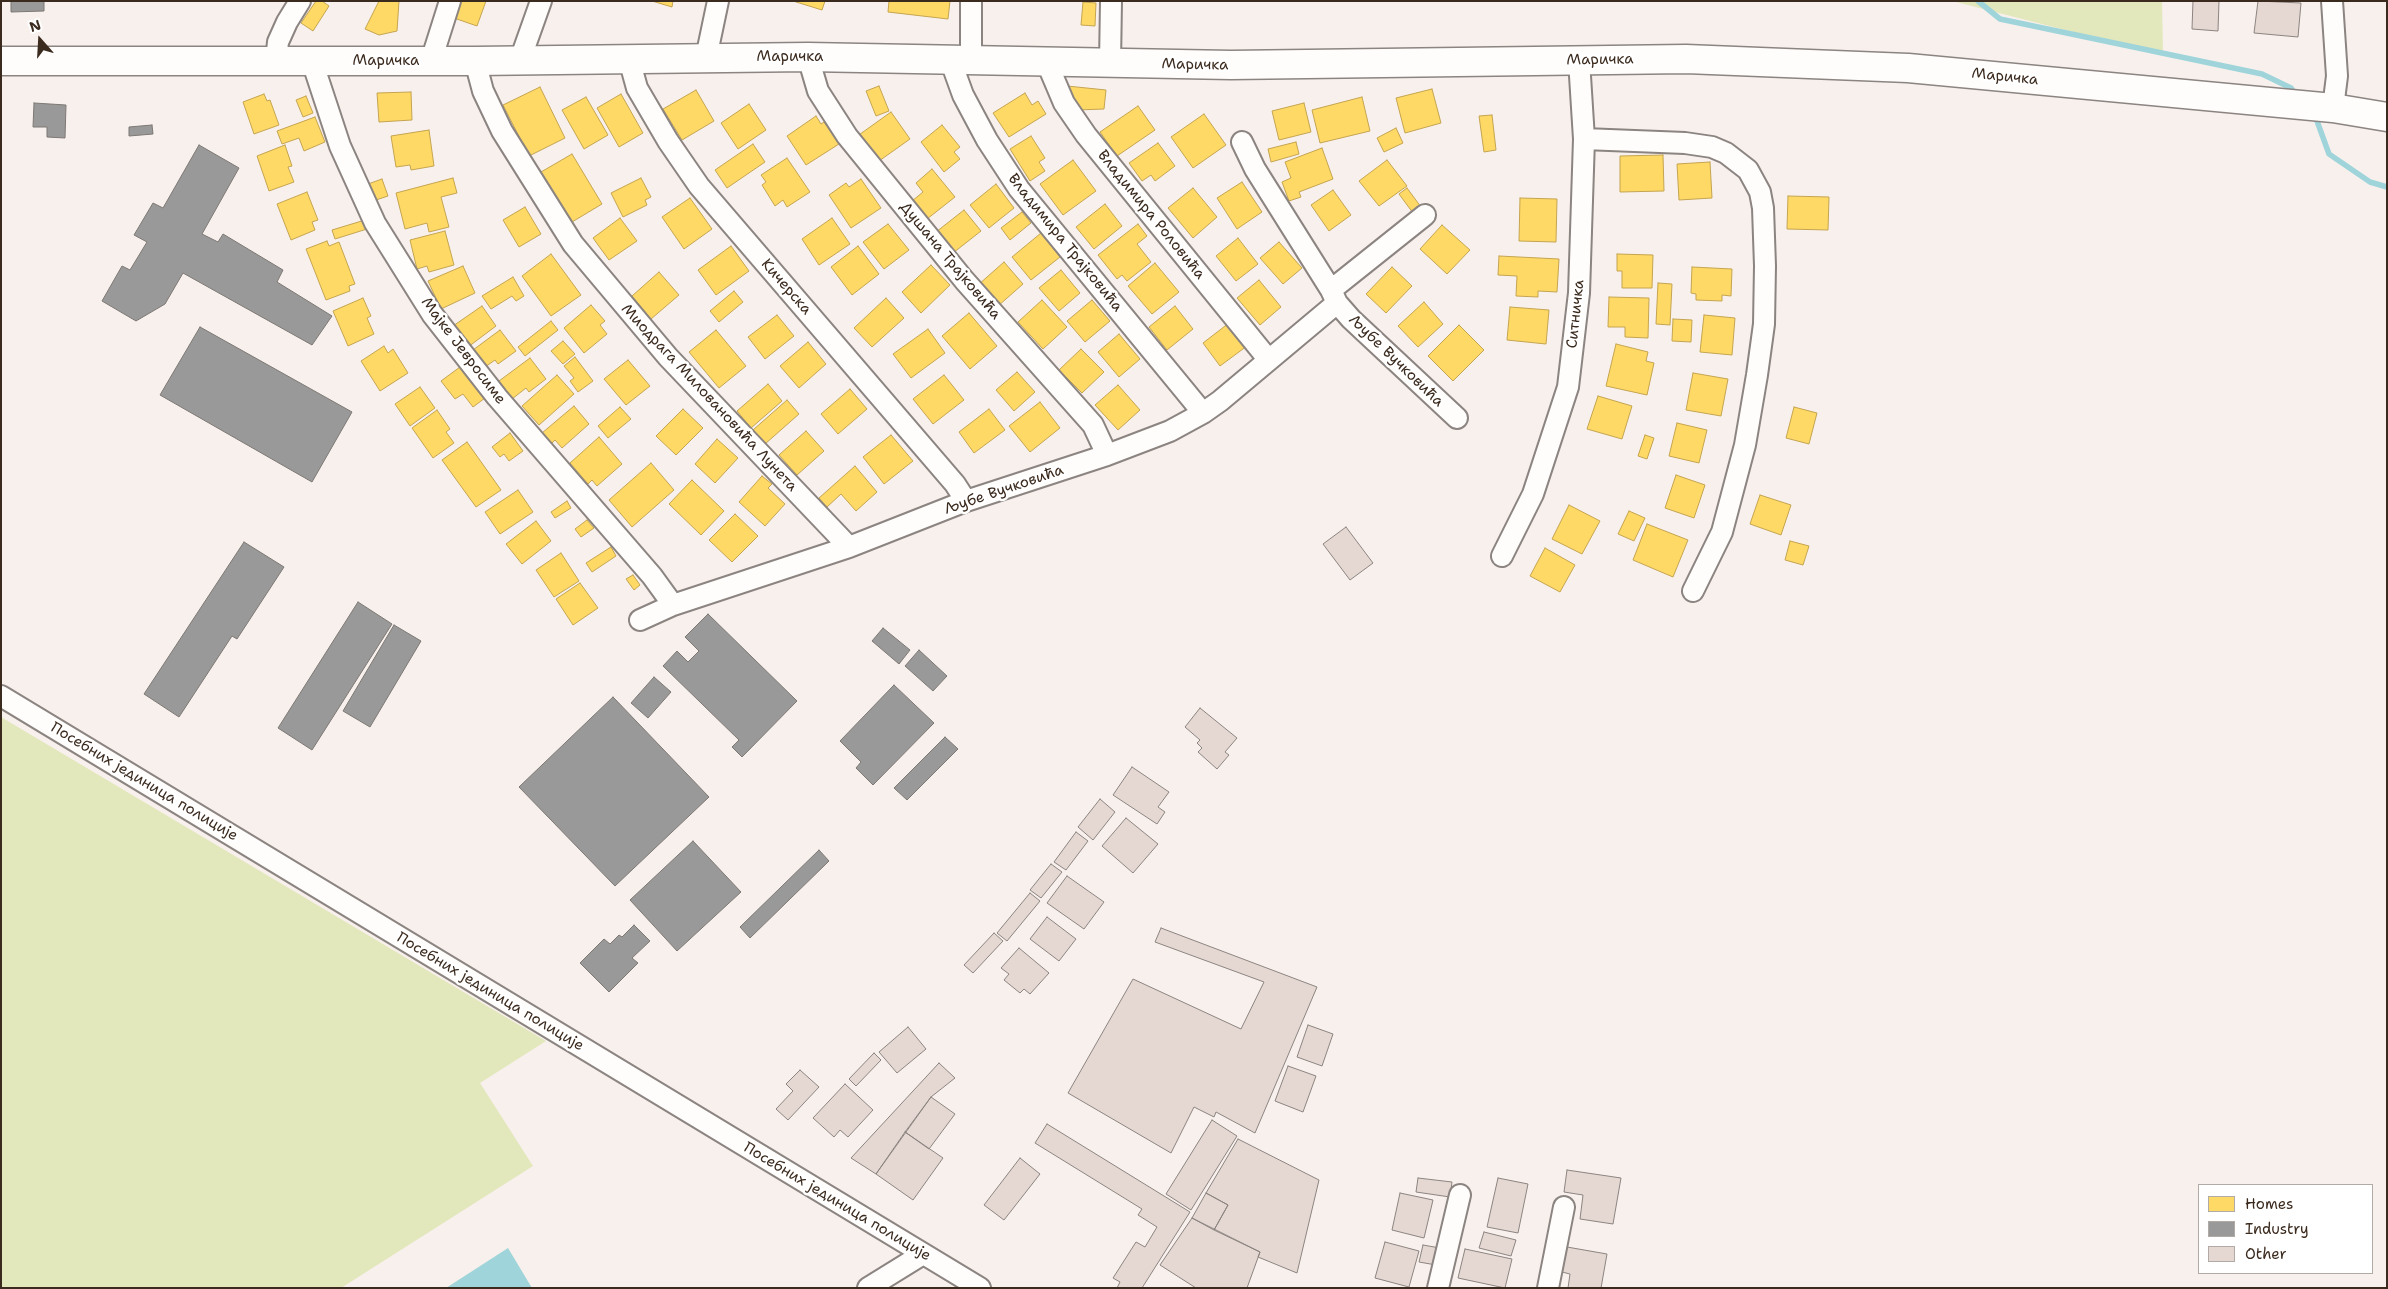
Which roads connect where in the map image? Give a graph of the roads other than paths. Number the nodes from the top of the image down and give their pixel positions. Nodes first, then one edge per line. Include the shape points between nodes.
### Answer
1 (300, 1) edge
2 (450, 1) edge
3 (541, 1) edge
4 (718, 1) edge
5 (970, 1) edge
6 (1111, 1) edge
7 (2332, 1) edge
8 (808, 57) junction
9 (706, 58) junction
10 (629, 59) junction
11 (961, 59) junction
12 (520, 60) junction
13 (1579, 60) junction
14 (1, 61) edge
15 (276, 61) junction
16 (312, 61) junction
17 (430, 61) junction
18 (475, 62) junction
19 (1047, 63) junction
20 (1110, 63) junction
21 (2327, 108) junction
22 (2387, 117) edge
23 (1584, 139) junction
24 (1242, 142) dead end
25 (1425, 215) dead end
26 (1334, 296) junction
27 (1268, 359) junction
28 (1204, 413) junction
29 (1457, 418) dead end
30 (1107, 455) junction
31 (966, 501) junction
32 (849, 547) junction
33 (1502, 556) dead end
34 (1693, 591) dead end
35 (673, 605) junction
36 (640, 620) dead end
37 (1, 696) edge
38 (1460, 1195) dead end
39 (1564, 1207) dead end
40 (923, 1254) junction
41 (868, 1288) edge
42 (980, 1288) edge
43 (1438, 1288) edge
44 (1548, 1288) edge

1 - 15 street via 278,42
2 - 17 street
3 - 12 street
4 - 9 street
5 - 11 street, Владимира Трајковића
6 - 20 street
7 - 21 street via 2337,76
8 - 9 street, Маричка
8 - 11 street, Маричка
8 - 30 street, Душана Трајковића via 818,91 847,136 964,280 1093,425
9 - 10 street, Маричка
10 - 12 street, Маричка
10 - 31 street, Кичерска via 637,88 699,186 955,484
11 - 19 street, Маричка
11 - 28 street, Владимира Трајковића via 963,95 1019,189
12 - 18 street, Маричка
13 - 20 street, Маричка via 1231,65
13 - 21 street, Маричка via 1686,59 1908,68
13 - 23 street, Ситничка
14 - 15 street, Маричка
15 - 16 street, Маричка
16 - 17 street, Маричка
16 - 35 street, Мајке Јевросиме via 340,146 375,223 432,314 497,398 652,576
17 - 18 street, Маричка
18 - 32 street, Миодрага Миловановића Лунета via 483,91 502,131 573,244 668,357
19 - 20 street, Маричка
19 - 27 street, Владимира Роловића via 1064,103 1086,135
21 - 22 street, Маричка
23 - 33 street, Ситничка via 1579,293 1568,387 1533,494
23 - 34 street via 1712,147 1726,152 1748,170 1760,192 1763,208 1764,324 1756,384 1745,445 1722,532
24 - 26 street via 1255,169
25 - 26 street, Љубе Вучковића
26 - 27 street, Љубе Вучковића
26 - 29 street, Љубе Вучковића via 1351,319
27 - 28 street, Љубе Вучковића
28 - 30 street, Љубе Вучковића via 1170,431
30 - 31 street, Љубе Вучковића
31 - 32 street, Љубе Вучковића
32 - 35 street, Љубе Вучковића
35 - 36 street, Љубе Вучковића
37 - 40 street, Посебних јединица полиције
38 - 43 street
39 - 44 street
40 - 41 street
40 - 42 street, Посебних јединица полиције

